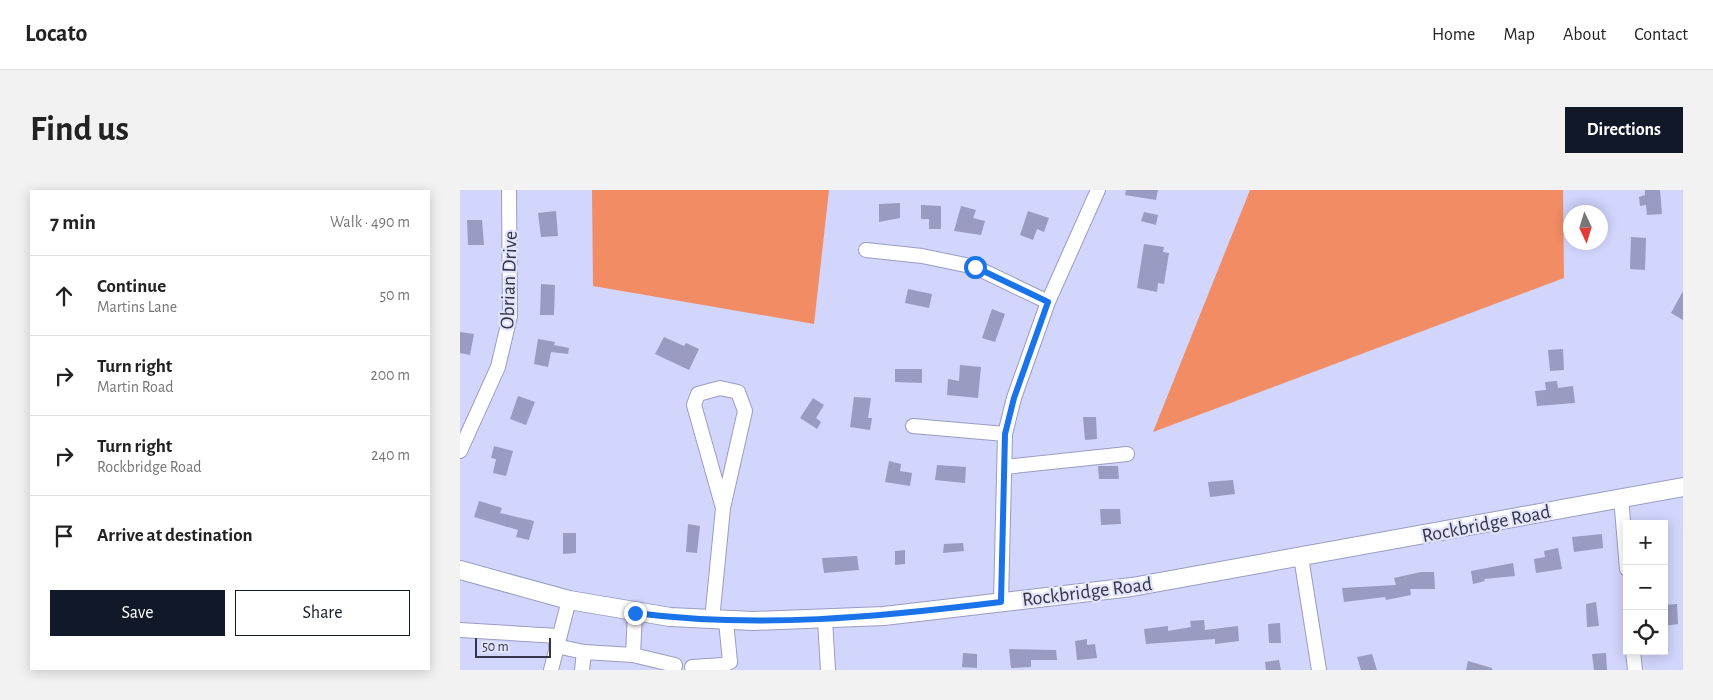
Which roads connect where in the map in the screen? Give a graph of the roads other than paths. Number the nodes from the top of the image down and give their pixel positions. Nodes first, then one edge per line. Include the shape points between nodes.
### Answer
1 (509, 190) edge
2 (1098, 190) edge
3 (866, 250) dead end
4 (1048, 302) junction
5 (913, 426) dead end
6 (1005, 434) junction
7 (460, 451) edge
8 (1127, 454) dead end
9 (1005, 467) junction
10 (1683, 487) edge
11 (1621, 497) junction
12 (723, 508) junction
13 (1301, 557) junction
14 (1627, 565) edge
15 (460, 570) edge
16 (569, 600) junction
17 (1001, 602) junction
18 (635, 613) junction
19 (719, 620) junction
20 (826, 620) junction
21 (460, 630) edge
22 (557, 641) junction
23 (584, 652) junction
24 (633, 655) junction
25 (1633, 655) edge
26 (692, 667) dead end
27 (551, 670) edge
28 (582, 670) edge
29 (674, 670) edge
30 (828, 670) edge
31 (1319, 670) edge
32 (1635, 670) edge

1 - 7 street, Obrian Drive via 510,316 498,367
2 - 4 street
3 - 4 street via 922,256 975,267
4 - 6 street via 1014,398
5 - 6 street
6 - 9 street
8 - 9 street
9 - 17 street
10 - 11 main road, Rockbridge Road
11 - 13 main road, Rockbridge Road
11 - 14 street
12 - 12 street via 745,410 738,392 720,388 698,394 694,405
12 - 19 street
13 - 17 main road, Rockbridge Road via 1132,587
13 - 31 street
15 - 16 main road, Rockbridge Road
16 - 18 main road, Rockbridge Road
16 - 22 street
17 - 20 main road, Rockbridge Road
18 - 19 main road, Rockbridge Road
18 - 24 street
19 - 20 main road, Rockbridge Road
19 - 26 street via 730,662
20 - 30 street
21 - 22 street
22 - 23 street
22 - 27 street
23 - 24 street
23 - 28 street
24 - 29 street via 675,665
25 - 32 street

